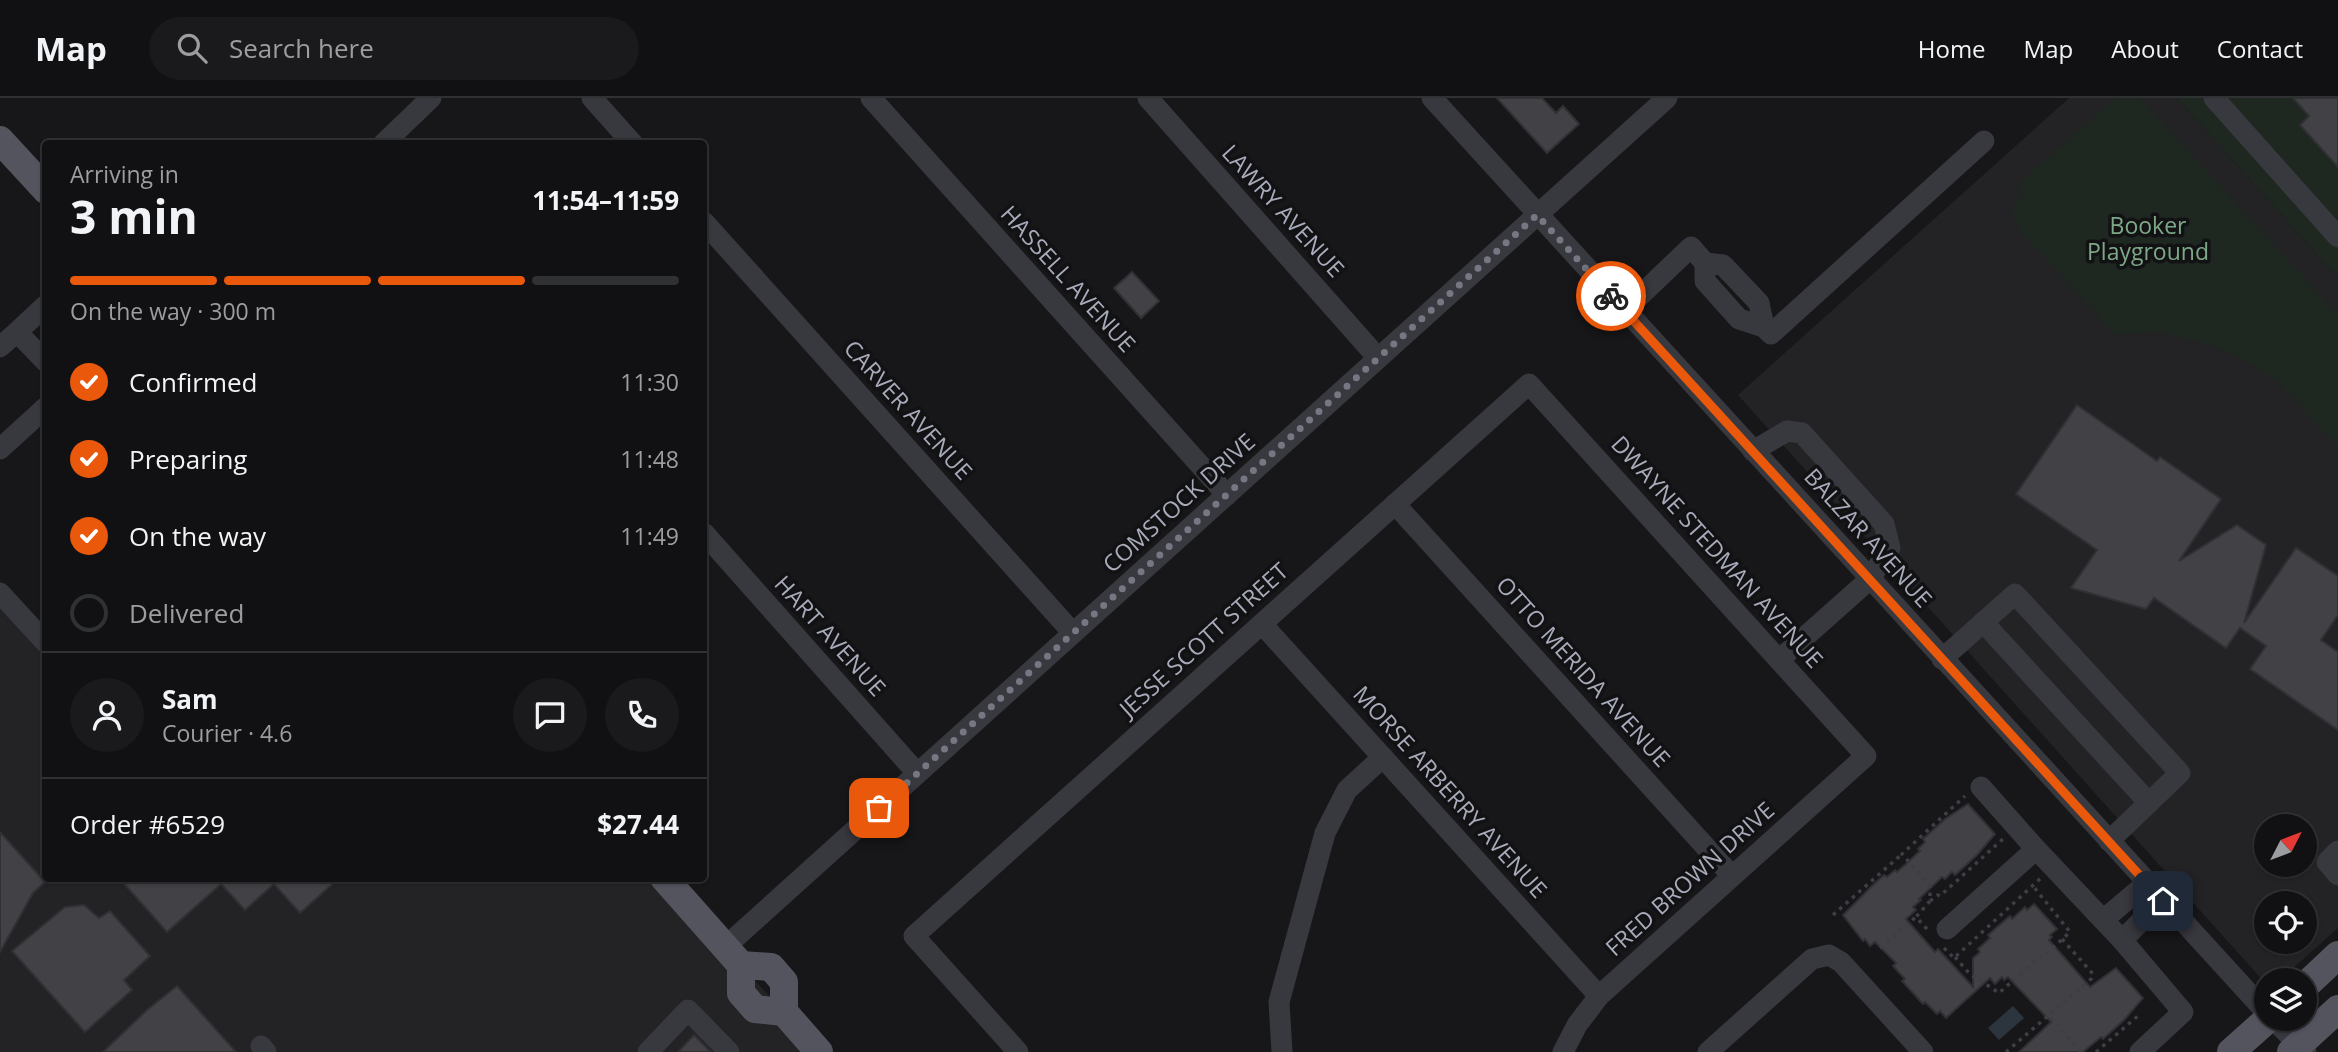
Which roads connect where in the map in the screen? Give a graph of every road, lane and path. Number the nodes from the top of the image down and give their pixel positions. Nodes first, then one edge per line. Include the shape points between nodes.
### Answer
1 (431, 98) edge
2 (592, 98) edge
3 (871, 98) edge
4 (1148, 98) edge
5 (1432, 98) edge
6 (1667, 98) edge
7 (2214, 98) edge
8 (0, 140) edge
9 (387, 140) edge
10 (629, 140) edge
11 (1984, 141) dead end
12 (42, 186) edge
13 (1537, 215) junction
14 (707, 225) edge
15 (2338, 237) edge
16 (42, 309) edge
17 (1624, 311) junction
18 (17, 332) junction
19 (0, 347) edge
20 (42, 358) edge
21 (1378, 358) junction
22 (1529, 384) joint
23 (42, 411) edge
24 (0, 449) edge
25 (1753, 451) junction
26 (1227, 495) junction
27 (1395, 504) junction
28 (707, 536) edge
29 (1870, 579) junction
30 (0, 593) edge
31 (1983, 622) junction
32 (1262, 624) junction
33 (1073, 633) junction
34 (42, 639) edge
35 (1942, 659) junction
36 (1779, 660) junction
37 (1866, 756) joint
38 (1382, 757) junction
39 (917, 774) junction
40 (1975, 790) joint
41 (2149, 803) junction
42 (2007, 833) dead end
43 (2109, 841) junction
44 (2036, 849) junction
45 (2338, 852) edge
46 (1902, 854) junction
47 (2053, 868) junction
48 (2338, 875) edge
49 (1732, 876) junction
50 (668, 882) edge
51 (2147, 883) junction
52 (2033, 886) junction
53 (1930, 901) junction
54 (2163, 901) junction
55 (1833, 915) dead end
56 (1917, 916) junction
57 (2103, 920) junction
58 (1941, 937) junction
59 (2062, 939) junction
60 (2122, 940) junction
61 (1880, 948) dead end
62 (2338, 955) edge
63 (733, 956) junction
64 (1955, 957) junction
65 (2317, 975) edge
66 (1599, 996) junction
67 (2254, 999) edge
68 (2338, 1009) edge
69 (2049, 1015) junction
70 (2139, 1015) dead end
71 (2255, 1031) edge
72 (2281, 1031) edge
73 (2298, 1050) edge
74 (648, 1052) edge
75 (729, 1052) edge
76 (820, 1052) edge
77 (1018, 1052) edge
78 (1282, 1052) edge
79 (1563, 1052) edge
80 (1708, 1052) edge
81 (1923, 1052) edge
82 (2006, 1052) edge
83 (2081, 1052) edge
84 (2096, 1052) edge
85 (2140, 1052) edge
86 (2231, 1052) edge

1 - 9 street
2 - 10 street
3 - 26 street, HASSELL AVENUE
4 - 21 street, LAWRY AVENUE
5 - 13 street, BALZAR AVENUE
6 - 13 street, COMSTOCK DRIVE
7 - 15 street
8 - 12 main road
11 - 17 street via 1771,334 1740,319 1705,281 1705,263 1690,247
13 - 17 street, BALZAR AVENUE
13 - 21 street, COMSTOCK DRIVE
14 - 33 street, CARVER AVENUE
16 - 18 street
17 - 25 street, BALZAR AVENUE
18 - 19 street
18 - 20 street
21 - 26 street, COMSTOCK DRIVE
22 - 27 street, JESSE SCOTT STREET
22 - 36 street, DWAYNE STEDMAN AVENUE
23 - 24 street
25 - 29 street, BALZAR AVENUE
25 - 29 street via 1787,431 1802,433 1884,524 1890,548
26 - 33 street, COMSTOCK DRIVE
27 - 32 street, JESSE SCOTT STREET
27 - 49 street, OTTO MERIDA AVENUE
28 - 39 street, HART AVENUE
29 - 35 street, BALZAR AVENUE
29 - 36 street
30 - 34 street
31 - 35 street
31 - 41 street
31 - 41 street via 2015,594 2180,773
32 - 38 street, MORSE ARBERRY AVENUE
32 - 77 street, JESSE SCOTT STREET via 914,936
33 - 39 street, COMSTOCK DRIVE
35 - 43 street, BALZAR AVENUE
36 - 37 street, DWAYNE STEDMAN AVENUE
37 - 49 street, FRED BROWN DRIVE
38 - 66 street, MORSE ARBERRY AVENUE
38 - 78 street via 1348,790 1325,833 1279,1002
39 - 63 street, COMSTOCK DRIVE
40 - 44 street
40 - 46 path
41 - 43 street
42 - 53 path
43 - 51 street, BALZAR AVENUE
44 - 47 street
44 - 58 street
45 - 48 street via 2326,862
46 - 53 path via 1930,886
46 - 55 path
47 - 52 path
47 - 57 street
49 - 66 street, FRED BROWN DRIVE
50 - 63 main road
51 - 54 street, BALZAR AVENUE
51 - 57 street
52 - 59 path via 2070,932
52 - 64 path
53 - 56 path
54 - 60 street
54 - 67 street, BALZAR AVENUE
56 - 58 path
56 - 61 path
57 - 60 street
58 - 64 path via 1950,956
59 - 64 path via 1999,993 1969,973
59 - 69 path via 2093,974
60 - 85 street via 2183,1012
62 - 65 main road
63 - 76 main road via 771,967 784,982 784,1012
66 - 79 street, FRED BROWN DRIVE
68 - 73 main road
69 - 82 path
69 - 83 path
70 - 84 path
71 - 86 main road
72 - 73 street
74 - 75 street via 688,1010
80 - 81 street via 1812,959 1829,955 1841,962

